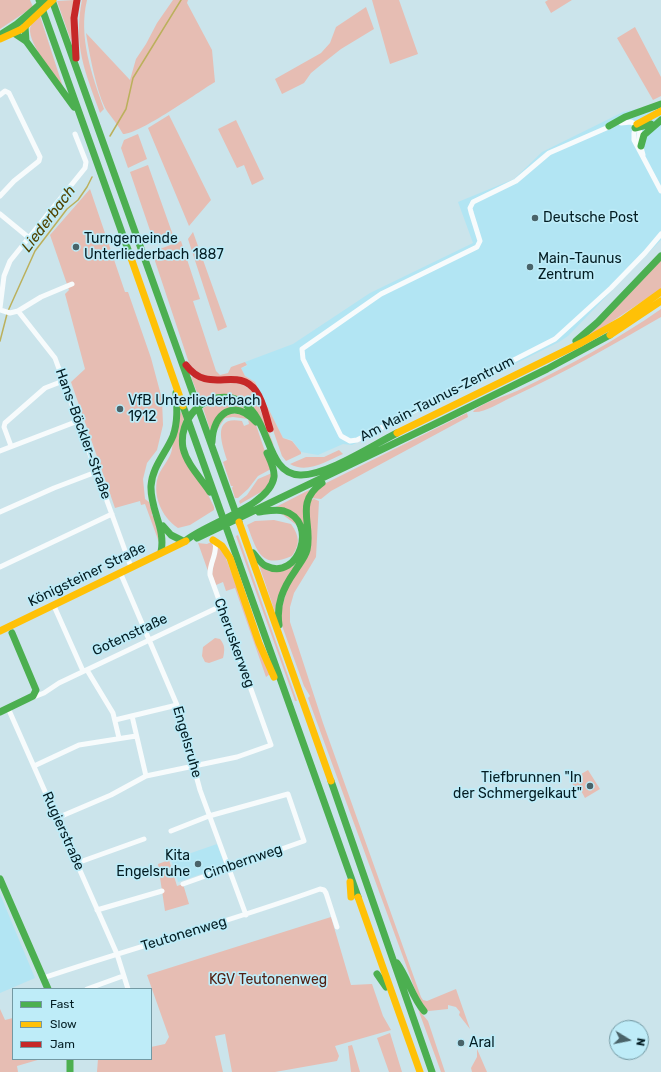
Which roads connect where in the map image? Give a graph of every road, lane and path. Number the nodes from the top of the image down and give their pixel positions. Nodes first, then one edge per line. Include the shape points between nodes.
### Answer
1 (39, 0) edge
2 (45, 0) edge
3 (77, 0) edge
4 (53, 2) edge
5 (34, 11) junction
6 (25, 27) junction
7 (14, 33) junction
8 (0, 35) edge
9 (0, 39) edge
10 (26, 41) junction
11 (79, 76) junction
12 (0, 94) edge
13 (661, 104) edge
14 (661, 107) edge
15 (661, 111) edge
16 (633, 115) junction
17 (81, 116) junction
18 (661, 119) edge
19 (609, 126) junction
20 (638, 127) junction
21 (75, 134) dead end
22 (641, 146) junction
23 (643, 155) junction
24 (661, 191) edge
25 (0, 196) edge
26 (0, 214) edge
27 (661, 234) edge
28 (28, 237) junction
29 (661, 256) edge
30 (72, 284) dead end
31 (661, 292) edge
32 (661, 301) edge
33 (4, 311) edge
34 (18, 311) junction
35 (172, 337) junction
36 (552, 358) junction
37 (172, 373) junction
38 (63, 381) junction
39 (78, 421) junction
40 (11, 446) junction
41 (0, 451) edge
42 (353, 454) junction
43 (215, 456) junction
44 (332, 465) junction
45 (96, 472) junction
46 (337, 473) junction
47 (219, 505) junction
48 (242, 509) junction
49 (0, 512) edge
50 (253, 512) junction
51 (112, 514) junction
52 (159, 520) junction
53 (242, 534) junction
54 (197, 538) junction
55 (213, 540) junction
56 (184, 541) junction
57 (161, 552) junction
58 (0, 567) edge
59 (131, 567) junction
60 (120, 572) junction
61 (54, 606) junction
62 (221, 606) junction
63 (14, 624) junction
64 (2, 630) edge
65 (12, 633) junction
66 (150, 640) junction
67 (283, 648) junction
68 (85, 671) junction
69 (36, 688) junction
70 (50, 688) junction
71 (26, 700) junction
72 (177, 705) junction
73 (8, 708) junction
74 (0, 712) edge
75 (132, 716) junction
76 (294, 716) junction
77 (116, 720) junction
78 (136, 736) junction
79 (119, 738) junction
80 (194, 765) junction
81 (34, 766) junction
82 (146, 776) junction
83 (210, 816) junction
84 (57, 818) junction
85 (171, 831) dead end
86 (144, 839) dead end
87 (77, 863) junction
88 (229, 867) junction
89 (349, 870) junction
90 (0, 879) edge
91 (183, 884) dead end
92 (162, 891) dead end
93 (350, 897) dead end
94 (97, 910) junction
95 (246, 916) junction
96 (337, 927) dead end
97 (117, 954) junction
98 (394, 959) junction
99 (377, 974) dead end
100 (123, 976) junction
101 (43, 978) junction
102 (48, 988) edge
103 (90, 988) edge
104 (128, 988) edge
105 (393, 996) junction
106 (424, 1011) dead end
107 (70, 1060) edge
108 (70, 1072) edge
109 (420, 1072) edge
110 (432, 1072) edge

1 - 17 main road
2 - 5 main road
3 - 11 main road via 74,25
4 - 6 main road
4 - 11 main road
5 - 6 main road
5 - 8 main road
6 - 7 main road
6 - 10 main road
7 - 9 main road
7 - 10 main road
10 - 17 main road
11 - 35 main road
12 - 25 street via 9,93 40,157
13 - 16 main road
14 - 16 main road
15 - 20 main road
16 - 19 main road
17 - 37 main road
18 - 20 main road
18 - 22 main road via 644,135
19 - 20 street, Am Main-Taunus-Zentrum via 625,121
19 - 27 street, Am Main-Taunus-Zentrum via 548,153 516,181 473,202 470,208 480,241 477,247 381,294 302,349 303,359 341,436 350,442 357,440 555,339 611,288
20 - 22 street
20 - 23 street via 634,138
21 - 28 street via 86,162 85,168
22 - 23 street
23 - 24 street
26 - 28 street
28 - 33 street via 10,261 4,276
29 - 36 main road via 591,329
30 - 34 street via 41,297
31 - 36 main road via 607,329
32 - 46 main road via 590,347
33 - 34 street
34 - 38 street, Hans-Böckler-Straße via 50,348
35 - 42 main road via 187,368 194,376 206,381 240,380 256,392 277,450 289,466 298,470 313,469
35 - 43 main road
36 - 42 main road
37 - 47 main road
37 - 52 main road via 177,406 176,425 170,443 154,471 151,485 152,502
38 - 39 street, Hans-Böckler-Straße
38 - 40 street via 45,388 5,423
39 - 40 street
39 - 45 street, Hans-Böckler-Straße
40 - 41 street
42 - 44 main road
43 - 48 main road via 212,431 219,417 234,410 246,412 260,432 273,479 268,490
43 - 53 main road
44 - 47 main road via 307,474 295,475 288,472 276,460 264,428 253,409 236,399 212,399 201,404 190,414 182,439 187,458
44 - 48 main road
45 - 49 street
45 - 51 street, Hans-Böckler-Straße
46 - 50 main road
46 - 67 main road via 315,488 307,499 307,549 285,585 278,608
47 - 76 main road
48 - 56 main road via 196,532
50 - 53 main road via 276,510 292,516 301,532 302,544 299,555 286,567 270,568 257,560
50 - 54 main road
51 - 58 street
51 - 59 street, Hans-Böckler-Straße
52 - 56 main road via 171,535
52 - 57 main road via 165,539
53 - 67 main road
54 - 55 main road
54 - 56 main road
55 - 62 street, Cheruskerweg via 216,550 209,572
55 - 76 main road via 220,544 227,554 259,643
56 - 57 main road, Königsteiner Straße
57 - 59 main road, Königsteiner Straße
59 - 60 main road, Königsteiner Straße
60 - 61 main road, Königsteiner Straße
60 - 66 street, Engelsruhe
61 - 63 main road, Königsteiner Straße
61 - 68 street
62 - 66 street, Gotenstraße
62 - 80 street, Cheruskerweg via 271,745 237,756
63 - 64 main road, Königsteiner Straße
63 - 65 main road
64 - 65 main road
65 - 69 main road
66 - 68 street, Gotenstraße
66 - 72 street, Engelsruhe
67 - 98 main road
68 - 70 street, Gotenstraße
68 - 77 street
69 - 70 street, Gotenstraße
69 - 71 main road via 34,694
70 - 71 street, Gotenstraße
71 - 73 main road, Gotenstraße
72 - 75 street
72 - 80 street, Engelsruhe
73 - 74 main road, Gotenstraße
73 - 81 street, Rugierstraße
75 - 77 street
75 - 78 street
76 - 89 main road
77 - 79 street
78 - 79 street
78 - 82 street
79 - 81 street via 79,745
80 - 82 street
80 - 83 street, Engelsruhe
81 - 84 street, Rugierstraße
82 - 84 street via 111,795
83 - 85 street
83 - 88 street, Engelsruhe
83 - 88 street, Cimbernweg via 288,794 304,841
84 - 87 street, Rugierstraße
86 - 87 street
87 - 94 street, Rugierstraße
88 - 91 street, Cimbernweg
88 - 95 street, Engelsruhe
89 - 93 main road
89 - 105 main road
90 - 101 main road
92 - 94 street
94 - 97 street, Rugierstraße
95 - 96 street, Teutonenweg via 324,890
95 - 97 street, Teutonenweg
97 - 100 street, Rugierstraße
97 - 101 street, Teutonenweg
98 - 106 main road via 405,972 415,1000
98 - 110 main road
99 - 105 main road
100 - 103 street
100 - 104 street, Rugierstraße
101 - 102 main road
105 - 109 main road
107 - 108 main road

